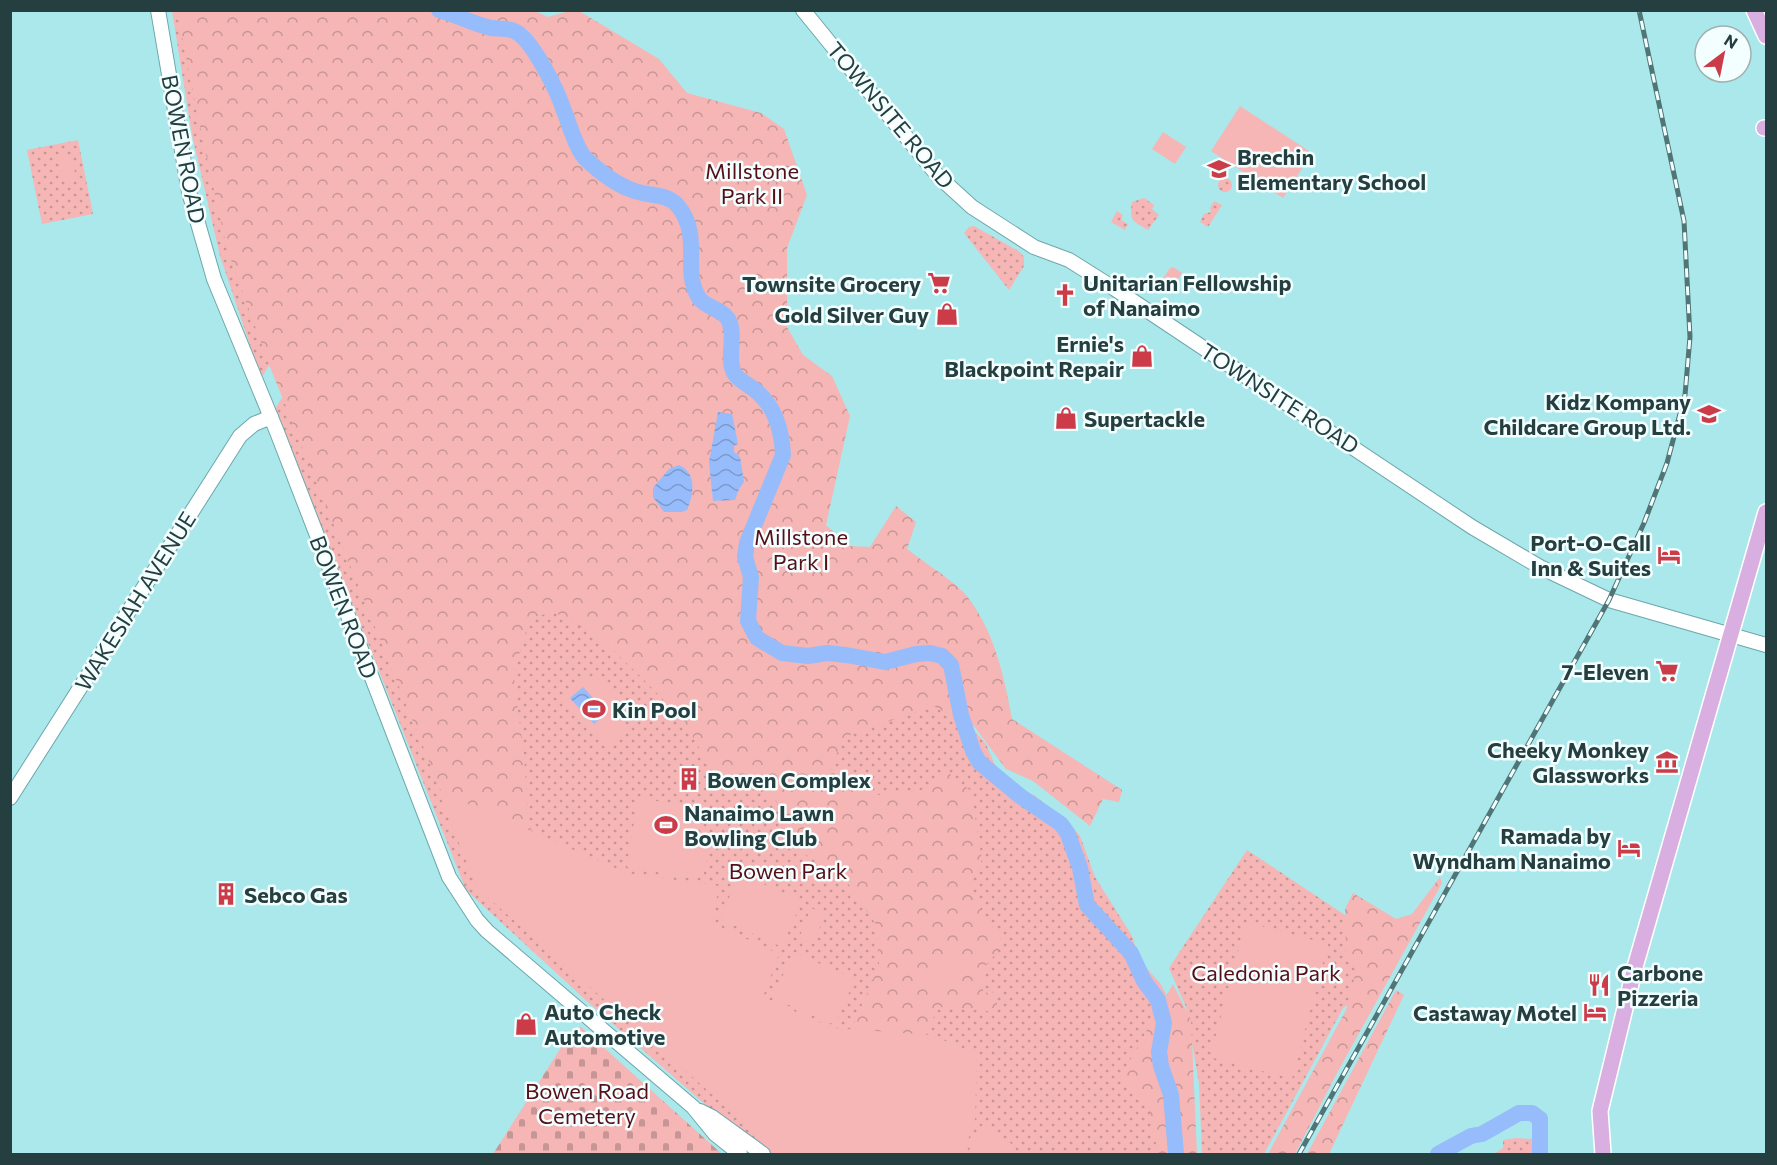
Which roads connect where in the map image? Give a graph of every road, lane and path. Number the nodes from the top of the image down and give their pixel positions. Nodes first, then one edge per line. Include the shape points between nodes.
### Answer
1 (158, 10) edge
2 (803, 10) edge
3 (1754, 10) edge
4 (1767, 36) edge
5 (271, 417) junction
6 (1767, 512) edge
7 (1732, 635) junction
8 (1767, 645) edge
9 (10, 798) edge
10 (693, 1107) junction
11 (740, 1155) edge
12 (763, 1155) edge
13 (1603, 1155) edge

1 - 5 main road, BOWEN ROAD via 192,203 214,279
2 - 7 main road, TOWNSITE ROAD via 938,176 987,217 1038,249 1069,260 1116,289 1472,527 1540,567 1609,600
3 - 4 main road
5 - 9 main road, WAKESIAH AVENUE via 240,436
5 - 10 main road, BOWEN ROAD via 457,891 487,931
6 - 7 main road
7 - 8 main road, TOWNSITE ROAD
7 - 13 main road via 1635,966 1600,1111
10 - 11 main road, BOWEN ROAD via 715,1134
10 - 12 main road, BOWEN ROAD

